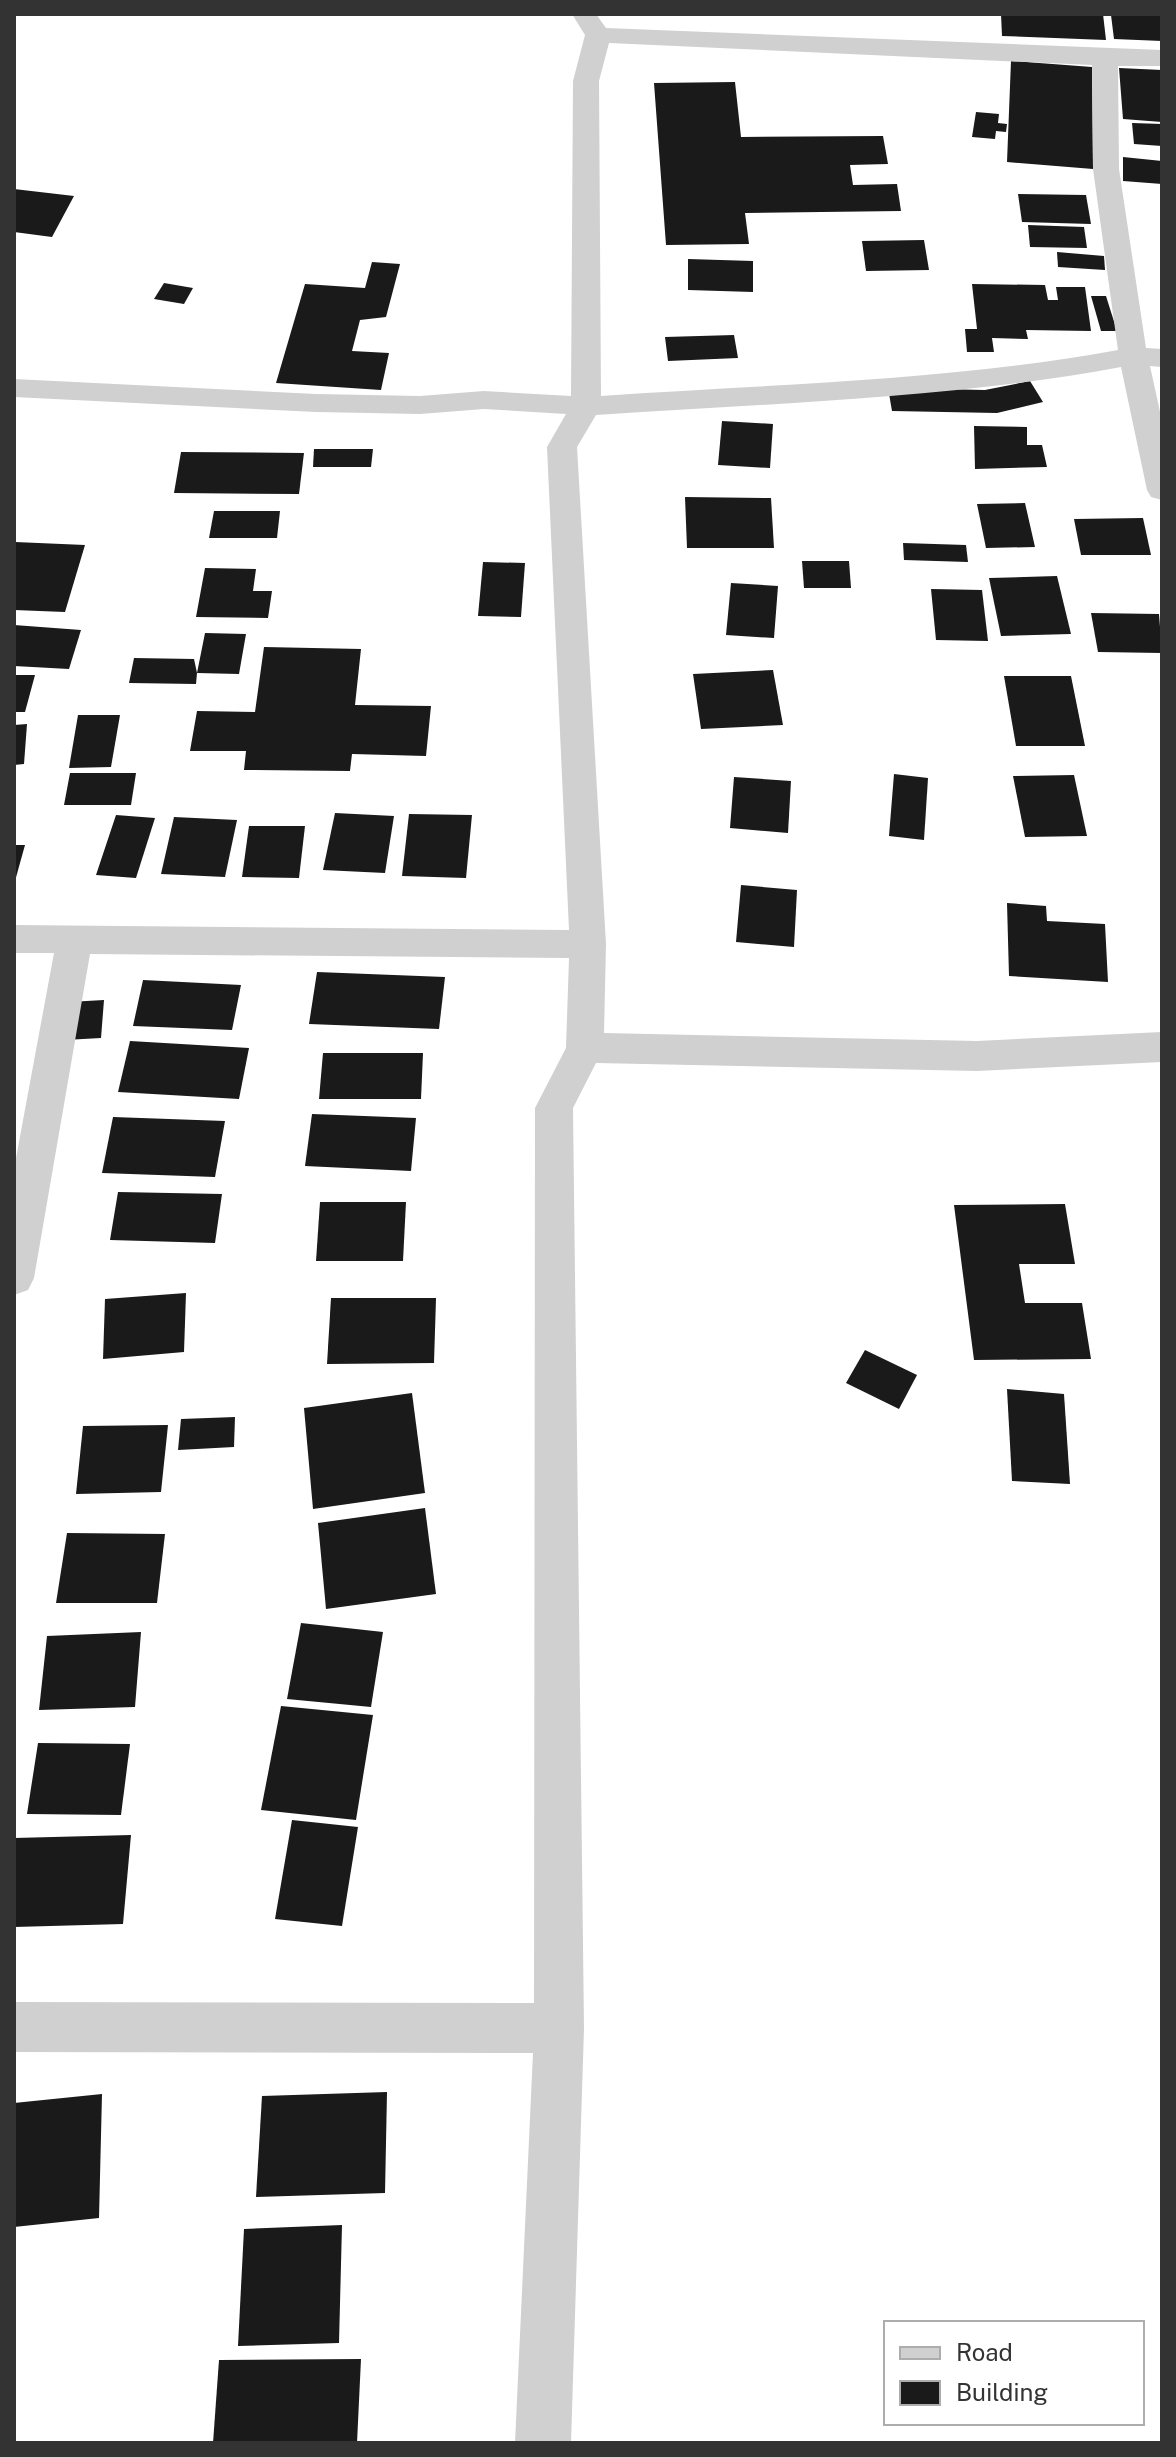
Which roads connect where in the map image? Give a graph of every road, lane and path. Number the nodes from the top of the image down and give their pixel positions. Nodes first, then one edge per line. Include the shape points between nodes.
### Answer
1 (591, 24) edge
2 (1105, 58) junction
3 (1162, 58) edge
4 (1148, 357) edge
5 (14, 388) edge
6 (586, 406) junction
7 (1162, 490) edge
8 (75, 938) junction
9 (14, 939) edge
10 (588, 944) junction
11 (1162, 1047) edge
12 (585, 1048) junction
13 (14, 1278) edge
14 (14, 2027) edge
15 (559, 2028) junction
16 (543, 2443) edge

1 - 2 street
1 - 6 street via 586,81
2 - 3 street
2 - 4 street via 1106,169
4 - 6 street via 913,384
4 - 7 street
5 - 6 street via 316,403 484,400
6 - 10 street via 562,447
8 - 9 street
8 - 10 street
8 - 13 street
10 - 12 street
11 - 12 street via 977,1056
12 - 15 street via 554,1108
14 - 15 street
15 - 16 street

